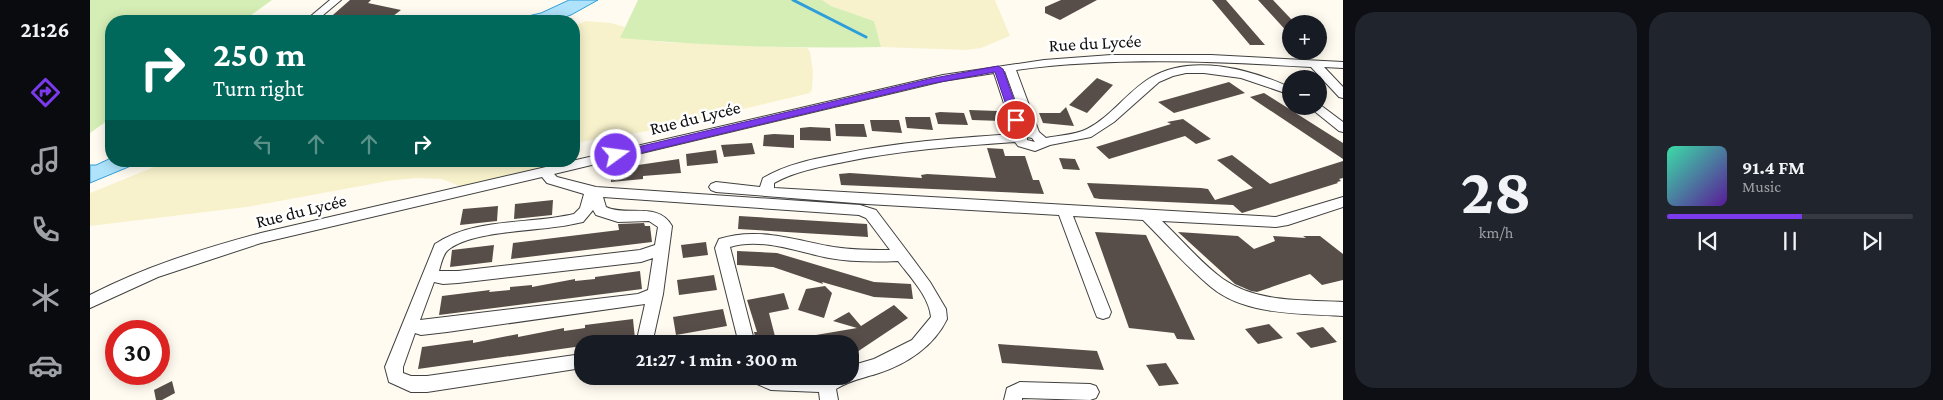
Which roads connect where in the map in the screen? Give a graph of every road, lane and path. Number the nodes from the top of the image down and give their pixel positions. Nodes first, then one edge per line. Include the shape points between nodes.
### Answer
1 (336, 0) edge
2 (317, 15) edge
3 (1233, 59) junction
4 (1343, 59) edge
5 (1314, 64) junction
6 (1343, 65) edge
7 (1003, 68) junction
8 (1282, 88) edge
9 (1343, 94) edge
10 (1326, 115) edge
11 (1343, 128) edge
12 (1026, 139) junction
13 (580, 164) edge
14 (566, 167) edge
15 (545, 172) junction
16 (716, 187) dead end
17 (594, 191) junction
18 (766, 192) junction
19 (1340, 206) edge
20 (1064, 210) junction
21 (1147, 215) junction
22 (663, 248) junction
23 (902, 255) junction
24 (429, 275) junction
25 (655, 294) junction
26 (90, 302) edge
27 (1343, 309) edge
28 (1103, 312) dead end
29 (411, 323) junction
30 (646, 335) edge
31 (744, 335) edge
32 (574, 362) edge
33 (859, 371) edge
34 (1090, 392) dead end
35 (1013, 400) edge

1 - 2 street
3 - 4 street, Rue du Lycée
3 - 5 street, Rue du Lycée
3 - 7 street, Rue du Lycée via 1103,59
5 - 6 street, Rue du Lycée
5 - 9 street
7 - 12 street
7 - 13 street, Rue du Lycée via 943,78
8 - 12 street via 1258,79 1222,72 1176,72 1157,79 1093,131 1060,140
10 - 11 street
12 - 18 street via 917,145 840,157 774,177 768,181
14 - 15 street, Rue du Lycée
15 - 17 street via 552,180
15 - 26 street, Rue du Lycée via 234,246 144,276
16 - 18 street
17 - 22 street via 601,211 610,215 653,216 660,220 665,226
17 - 23 street via 860,210 876,219
17 - 24 street via 586,211 578,218 447,240 440,248
18 - 20 street
19 - 21 street via 1276,222
20 - 21 street
20 - 28 street
21 - 27 street via 1230,293 1264,303
22 - 24 street via 652,254 617,259 458,277
22 - 25 street
23 - 31 street via 830,252 760,240 724,243 722,248
23 - 33 street via 925,286 938,309 939,319 918,345 878,366
24 - 29 street
25 - 29 street via 638,300 447,325 421,328
25 - 30 street
29 - 32 street via 394,367 395,377 411,384
34 - 35 street via 1020,390 1013,394

